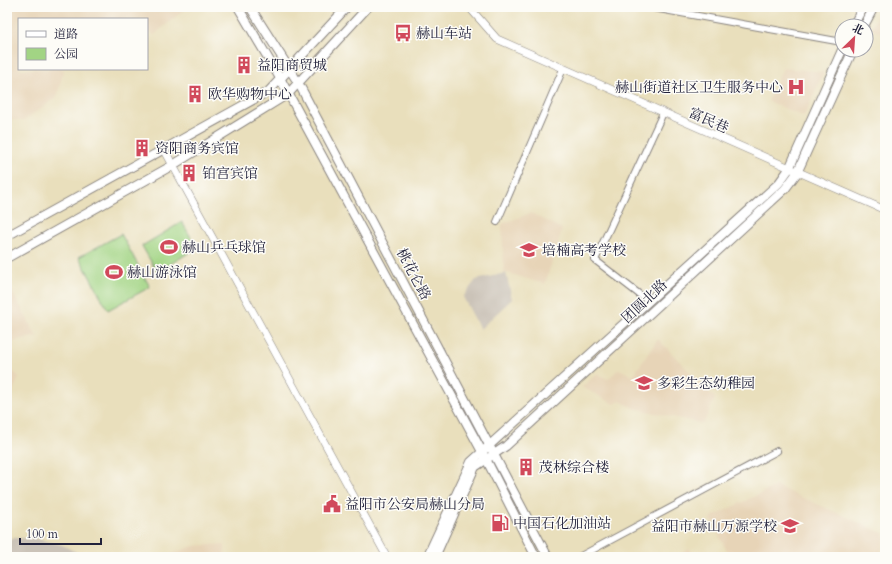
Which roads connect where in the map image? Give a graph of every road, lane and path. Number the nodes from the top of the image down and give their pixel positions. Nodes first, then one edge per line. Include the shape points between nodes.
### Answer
1 (238, 7) edge
2 (250, 7) edge
3 (348, 7) edge
4 (368, 7) edge
5 (469, 7) edge
6 (648, 7) edge
7 (863, 7) edge
8 (874, 7) edge
9 (857, 18) edge
10 (868, 18) edge
11 (834, 41) edge
12 (838, 58) edge
13 (849, 58) edge
14 (563, 69) junction
15 (291, 70) junction
16 (281, 80) junction
17 (299, 84) junction
18 (288, 94) junction
19 (663, 114) junction
20 (164, 149) junction
21 (173, 165) junction
22 (789, 169) junction
23 (797, 173) junction
24 (885, 210) edge
25 (497, 222) dead end
26 (7, 236) edge
27 (7, 258) edge
28 (648, 301) junction
29 (489, 446) junction
30 (481, 451) junction
31 (777, 451) dead end
32 (495, 454) junction
33 (486, 459) junction
34 (387, 557) edge
35 (427, 557) edge
36 (435, 557) edge
37 (536, 557) edge
38 (548, 557) edge
39 (579, 557) edge

1 - 16 main road, 桃花仑路
2 - 15 main road, 桃花仑路
3 - 15 main road
4 - 17 main road
5 - 14 street, 富民巷 via 497,39
6 - 11 street
7 - 9 main road
8 - 10 main road
12 - 22 main road, 团圆北路
13 - 23 main road, 团圆北路
14 - 19 street, 富民巷
14 - 25 street
15 - 16 main road
15 - 17 main road, 桃花仑路
16 - 18 main road, 桃花仑路
16 - 20 main road via 269,91
17 - 18 main road
17 - 29 main road, 桃花仑路
18 - 21 main road
18 - 30 main road, 桃花仑路
19 - 22 street, 富民巷
19 - 28 street via 595,260
20 - 21 street
20 - 26 main road
21 - 27 main road
21 - 34 street
22 - 23 street, 富民巷
22 - 28 main road, 团圆北路 via 779,183
23 - 24 street, 富民巷
23 - 32 main road, 团圆北路 via 785,189
28 - 29 main road, 团圆北路
29 - 30 main road, 团圆北路
29 - 32 main road, 桃花仑路
30 - 33 main road, 桃花仑路
30 - 35 main road, 团圆北路 via 471,462
31 - 39 street
32 - 33 main road, 团圆北路
32 - 38 main road, 桃花仑路
33 - 36 main road, 团圆北路 via 476,467
33 - 37 main road, 桃花仑路

